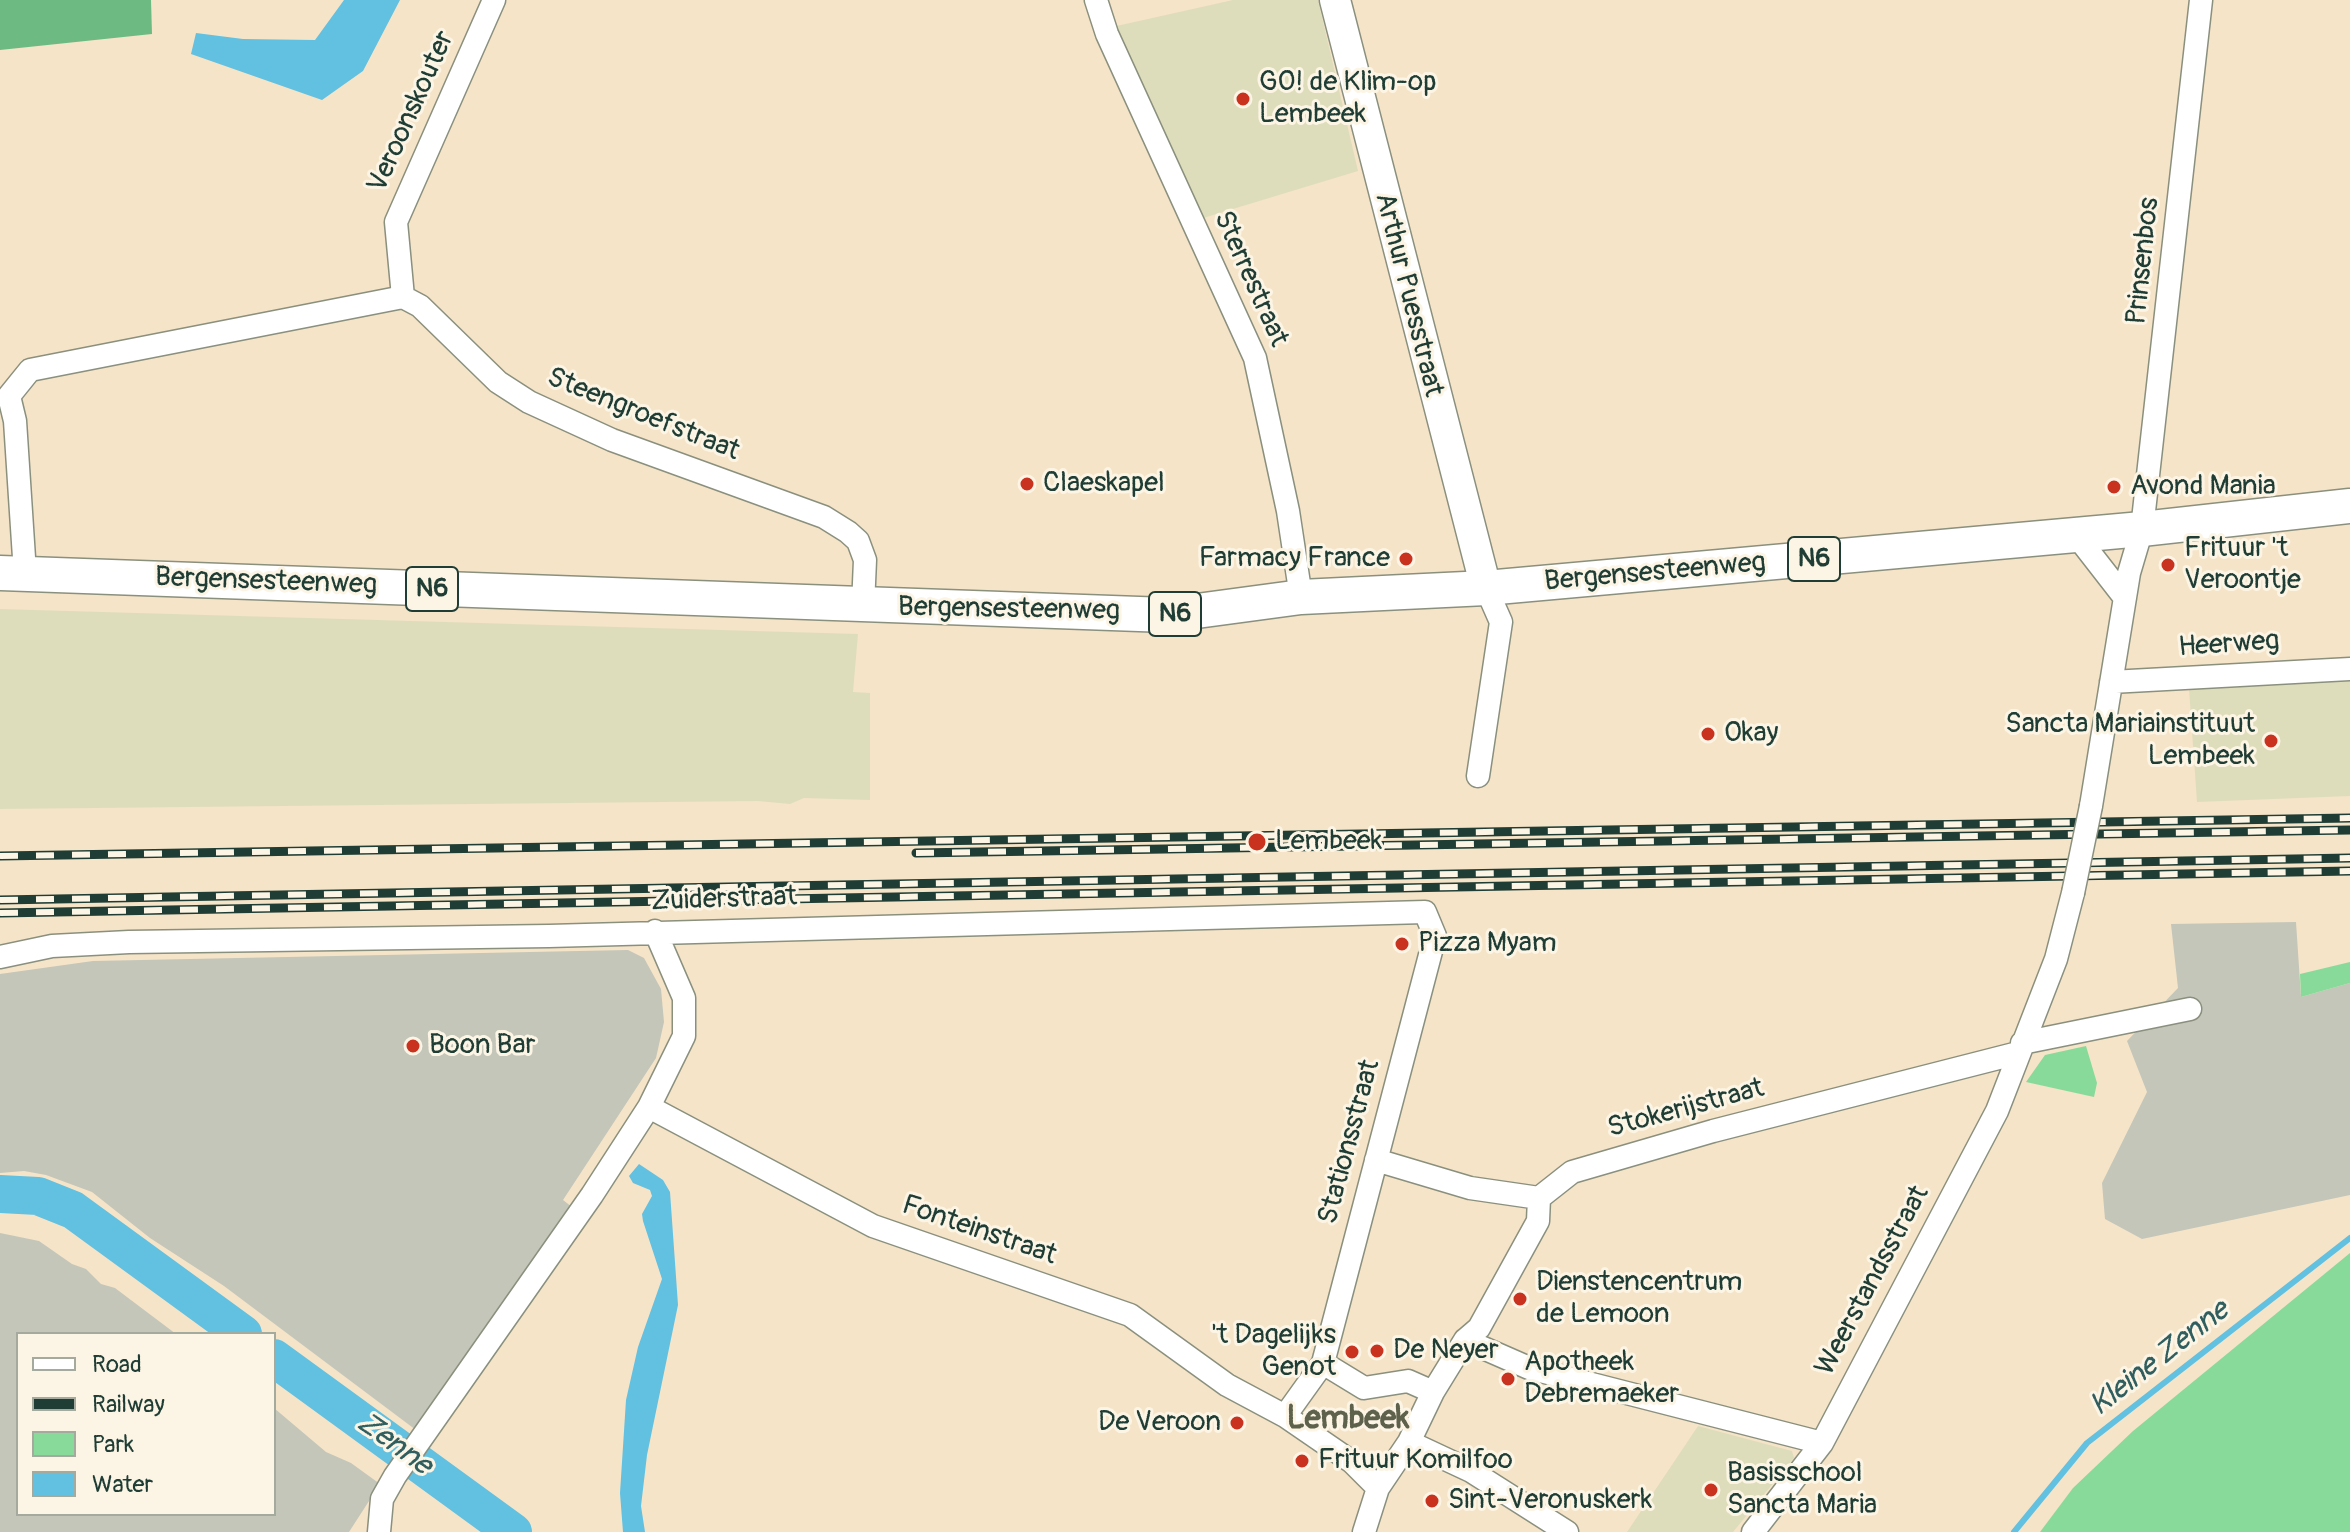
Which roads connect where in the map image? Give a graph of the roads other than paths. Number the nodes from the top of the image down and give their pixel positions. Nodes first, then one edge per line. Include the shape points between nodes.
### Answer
1 (494, 0) edge
2 (1096, 0) edge
3 (1335, 0) edge
4 (2201, 0) edge
5 (403, 297) junction
6 (4, 396) edge
7 (2350, 506) edge
8 (2142, 529) junction
9 (2076, 535) junction
10 (12, 573) edge
11 (1486, 588) junction
12 (1301, 597) junction
13 (2125, 598) junction
14 (863, 606) junction
15 (2350, 669) edge
16 (2111, 682) junction
17 (1478, 776) dead end
18 (655, 931) junction
19 (1435, 936) joint
20 (0, 957) edge
21 (2190, 1009) dead end
22 (2020, 1048) junction
23 (649, 1107) junction
24 (1376, 1160) junction
25 (1539, 1198) junction
26 (1465, 1340) junction
27 (1324, 1359) junction
28 (1433, 1392) junction
29 (1288, 1412) junction
30 (1409, 1442) junction
31 (1822, 1443) junction
32 (1378, 1488) junction
33 (379, 1532) edge
34 (1364, 1532) edge
35 (1567, 1532) edge
36 (1753, 1532) edge

1 - 5 street, Veroonskouter via 396,222
2 - 12 street, Sterrestraat via 1255,358
3 - 11 street, Arthur Puesstraat
4 - 8 street, Prinsenbos
5 - 6 street via 30,370
5 - 14 street, Steengroefstraat via 420,306 498,382 529,402 612,440 824,517 848,532 865,560
6 - 10 street via 15,421
7 - 8 main road, Bergensesteenweg / N6
8 - 9 main road, Bergensesteenweg / N6
8 - 13 street, Weerstandsstraat
9 - 11 main road, Bergensesteenweg / N6
9 - 13 street
10 - 14 main road, Bergensesteenweg / N6
11 - 12 main road, Bergensesteenweg / N6
11 - 17 street via 1501,622
12 - 14 main road, Bergensesteenweg / N6 via 1167,615
13 - 16 street, Weerstandsstraat
15 - 16 street, Heerweg
16 - 22 street, Weerstandsstraat, bridge via 2073,893 2056,959
18 - 19 street, Zuiderstraat via 1425,912
18 - 20 street, Zuiderstraat via 129,942 52,946
18 - 23 street via 684,998 684,1036
19 - 24 street, Stationsstraat
21 - 22 street
22 - 25 street, Stokerijstraat via 1572,1172
22 - 31 street, Weerstandsstraat via 1997,1111
23 - 29 street, Fonteinstraat via 873,1226 1130,1315 1227,1385
23 - 33 street via 395,1476 382,1499
24 - 25 street via 1470,1188
24 - 27 street, Stationsstraat
25 - 26 street via 1538,1221 1479,1328
26 - 28 street
26 - 31 street via 1529,1368
27 - 28 street via 1364,1388 1408,1381
27 - 29 street
28 - 30 street
29 - 32 street, Fonteinstraat
30 - 32 street
30 - 35 street via 1471,1471
31 - 36 street, Weerstandsstraat
32 - 34 street

